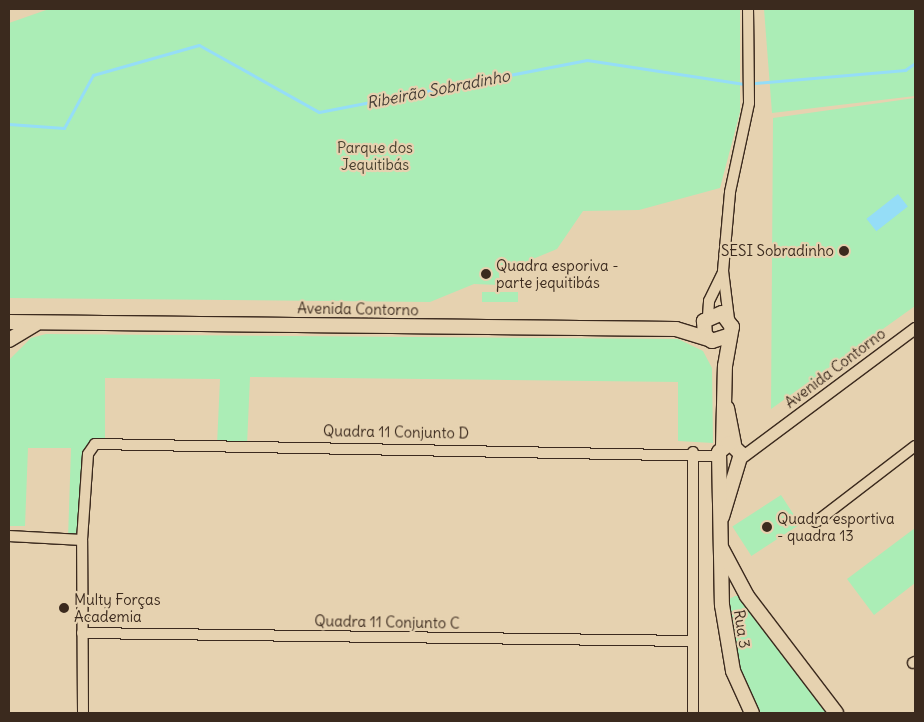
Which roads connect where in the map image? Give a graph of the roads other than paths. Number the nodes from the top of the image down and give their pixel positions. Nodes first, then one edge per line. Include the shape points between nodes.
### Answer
1 (748, 9) edge
2 (723, 271) junction
3 (729, 315) junction
4 (708, 316) junction
5 (9, 322) edge
6 (40, 322) junction
7 (915, 328) edge
8 (676, 329) junction
9 (730, 336) junction
10 (9, 340) edge
11 (710, 340) junction
12 (725, 366) junction
13 (915, 446) edge
14 (693, 452) junction
15 (730, 454) junction
16 (816, 522) dead end
17 (9, 536) edge
18 (82, 540) junction
19 (720, 546) junction
20 (747, 596) junction
21 (722, 605) junction
22 (82, 632) junction
23 (692, 641) junction
24 (83, 713) edge
25 (692, 713) edge
26 (752, 713) edge
27 (836, 713) edge

1 - 2 street via 749,103 730,192
2 - 3 street
2 - 4 street via 709,301
3 - 4 main road via 717,312
3 - 9 main road
4 - 8 main road, Avenida Contorno
4 - 11 main road via 703,326
5 - 6 main road, Avenida Contorno
6 - 8 main road, Avenida Contorno
6 - 10 main road
7 - 15 street, Avenida Contorno via 775,435
8 - 11 main road, Avenida Contorno
9 - 11 main road
9 - 12 main road
11 - 12 main road
12 - 15 main road
13 - 16 street
14 - 15 street, Quadra 11 Conjunto D
14 - 18 street, Quadra 11 Conjunto D via 99,443 88,454
14 - 23 street
15 - 19 main road, Rua 3
17 - 18 street
18 - 22 street
19 - 20 main road, Rua 3
19 - 21 main road, Rua 3
20 - 21 main road via 730,597
20 - 27 main road, Rua 3
21 - 26 main road, Rua 3 via 733,671
22 - 23 street, Quadra 11 Conjunto C
22 - 24 street
23 - 25 street

